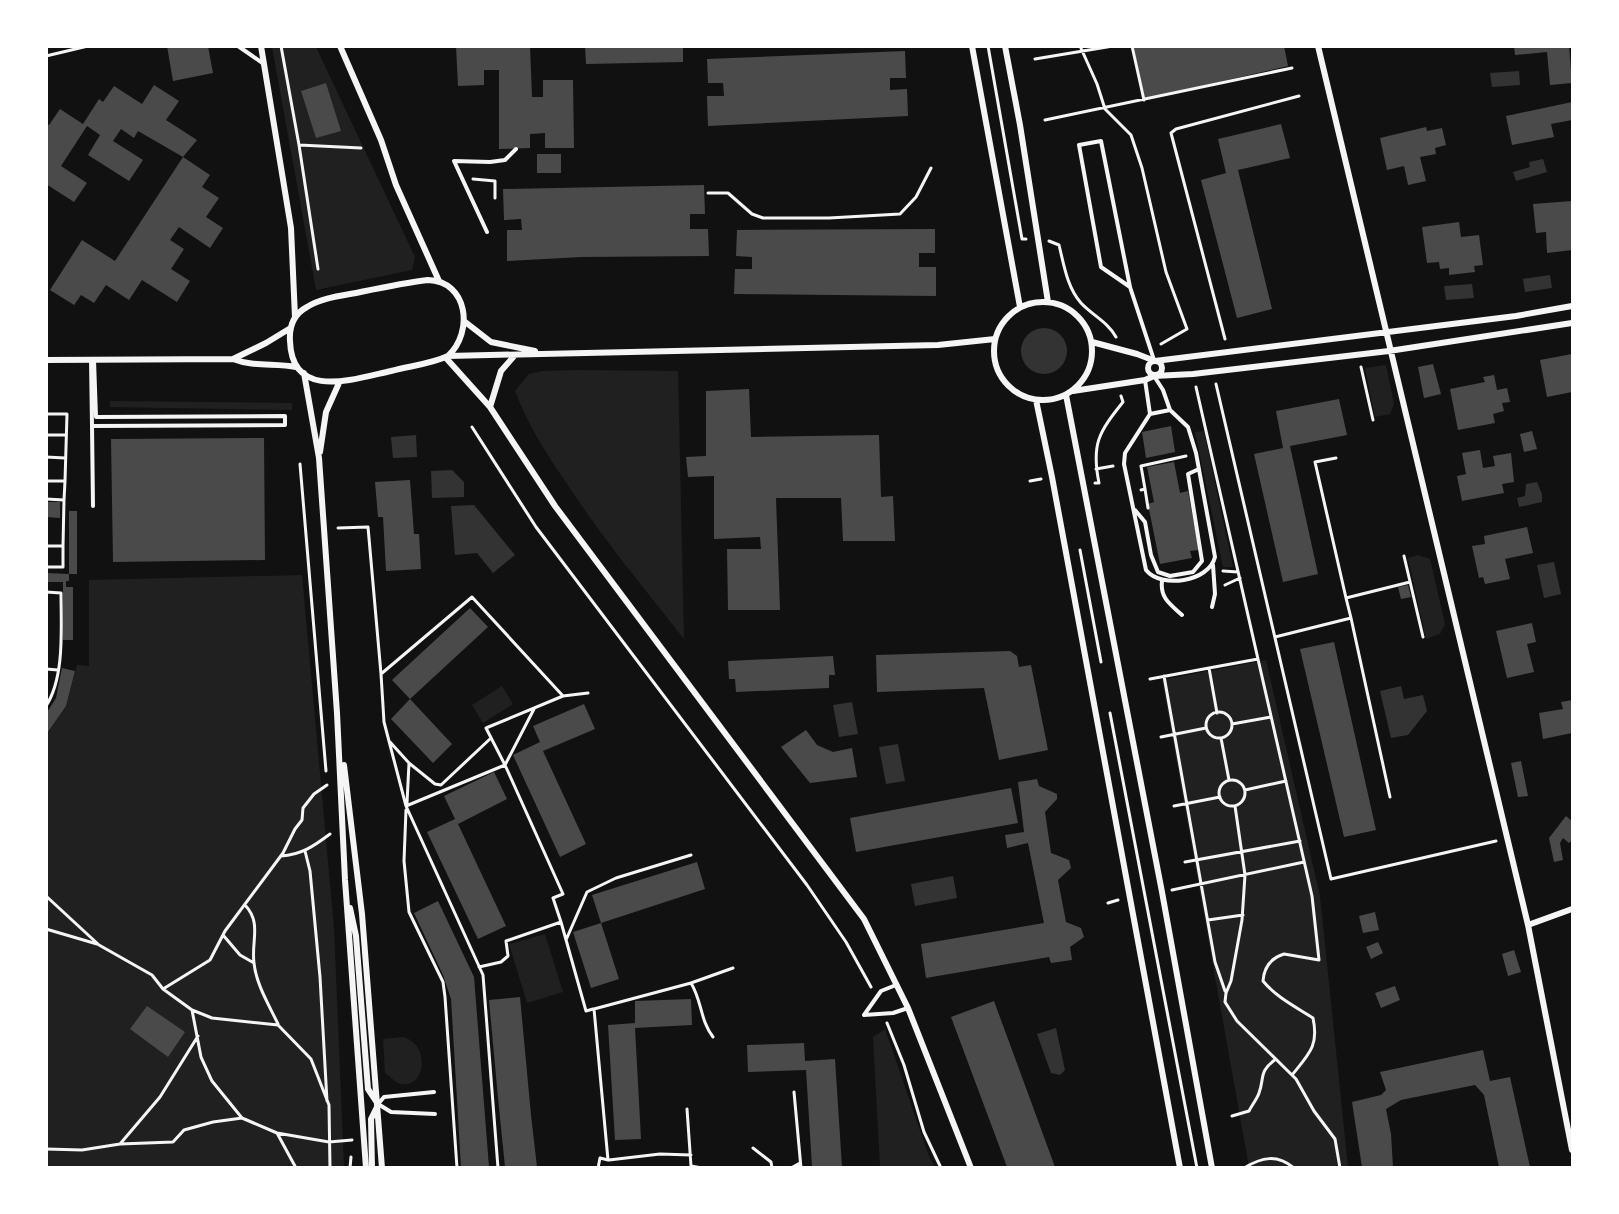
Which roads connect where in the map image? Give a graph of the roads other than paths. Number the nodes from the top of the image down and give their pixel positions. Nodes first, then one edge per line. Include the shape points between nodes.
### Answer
1 (238, 46) edge
2 (261, 46) edge
3 (340, 46) edge
4 (972, 46) edge
5 (1005, 46) edge
6 (1318, 46) edge
7 (264, 64) junction
8 (516, 149) dead end
9 (487, 232) dead end
10 (438, 281) junction
11 (1130, 287) junction
12 (1048, 302) junction
13 (1572, 306) edge
14 (1020, 307) junction
15 (295, 317) junction
16 (464, 321) junction
17 (1572, 323) edge
18 (289, 329) junction
19 (1385, 332) junction
20 (995, 339) junction
21 (1092, 342) junction
22 (1389, 351) junction
23 (544, 353) junction
24 (514, 355) junction
25 (447, 357) junction
26 (233, 359) junction
27 (46, 360) edge
28 (93, 360) junction
29 (1155, 361) junction
30 (296, 367) junction
31 (304, 373) junction
32 (1154, 376) junction
33 (1145, 380) junction
34 (339, 383) junction
35 (1069, 393) junction
36 (1036, 400) junction
37 (490, 407) junction
38 (1170, 410) junction
39 (1150, 414) junction
40 (92, 426) junction
41 (319, 458) junction
42 (1198, 469) junction
43 (93, 506) dead end
44 (1134, 510) junction
45 (1213, 565) junction
46 (1162, 581) junction
47 (1212, 607) dead end
48 (1182, 615) dead end
49 (337, 713) junction
50 (345, 880) junction
51 (1572, 909) edge
52 (1528, 925) junction
53 (897, 984) junction
54 (908, 1008) junction
55 (434, 1092) dead end
56 (378, 1104) junction
57 (435, 1114) dead end
58 (1572, 1150) edge
59 (366, 1167) edge
60 (372, 1167) edge
61 (382, 1167) edge
62 (971, 1167) edge
63 (1180, 1167) edge
64 (1212, 1167) edge

1 - 7 lane
2 - 7 street
3 - 10 street
4 - 14 street
5 - 12 street
6 - 19 street
7 - 15 street via 291,228
8 - 9 lane via 505,160 454,160
10 - 15 street via 410,282 328,299 307,307
10 - 16 street via 460,300
11 - 11 lane via 1101,141 1079,145 1101,267
11 - 29 lane
12 - 14 street
12 - 21 street via 1077,315
13 - 19 street
14 - 20 street via 1000,326
15 - 18 street
16 - 23 street via 491,342
16 - 25 street via 458,347
17 - 22 street
18 - 26 street
18 - 30 street
19 - 22 street
19 - 29 street
20 - 23 street via 938,345
20 - 36 street via 996,366 1002,379 1011,389
21 - 29 street
21 - 35 street via 1090,369 1083,382
22 - 32 street
22 - 52 street
23 - 24 street
24 - 25 street
24 - 37 street via 501,371
25 - 34 street
25 - 37 street
26 - 28 street
26 - 30 street
27 - 28 street
28 - 40 lane
28 - 40 lane via 96,417 285,416 285,426
29 - 32 street via 1147,369
29 - 32 street via 1162,370
30 - 31 street
31 - 34 street via 319,381
31 - 41 street
32 - 33 street
32 - 38 lane
33 - 35 street
33 - 39 lane
34 - 41 street via 326,412
35 - 36 street via 1052,400
35 - 64 street
36 - 63 street
37 - 53 street via 555,506 864,919
38 - 39 lane
38 - 42 lane via 1188,427
39 - 44 lane via 1124,458
40 - 43 lane
41 - 49 street
42 - 44 lane via 1188,474 1202,561 1193,572 1170,576 1158,572 1145,522
42 - 45 lane via 1215,557
44 - 46 lane via 1146,570
45 - 46 lane via 1197,576
45 - 47 lane
46 - 48 lane via 1164,599
49 - 50 street
49 - 56 street via 362,914
50 - 56 street via 356,936 368,1089
50 - 59 street
51 - 52 street
52 - 58 street
53 - 54 street
53 - 54 lane via 881,991 864,1015
54 - 62 street
55 - 56 lane via 384,1097
56 - 57 lane via 390,1112
56 - 60 street via 370,1119
56 - 61 street

